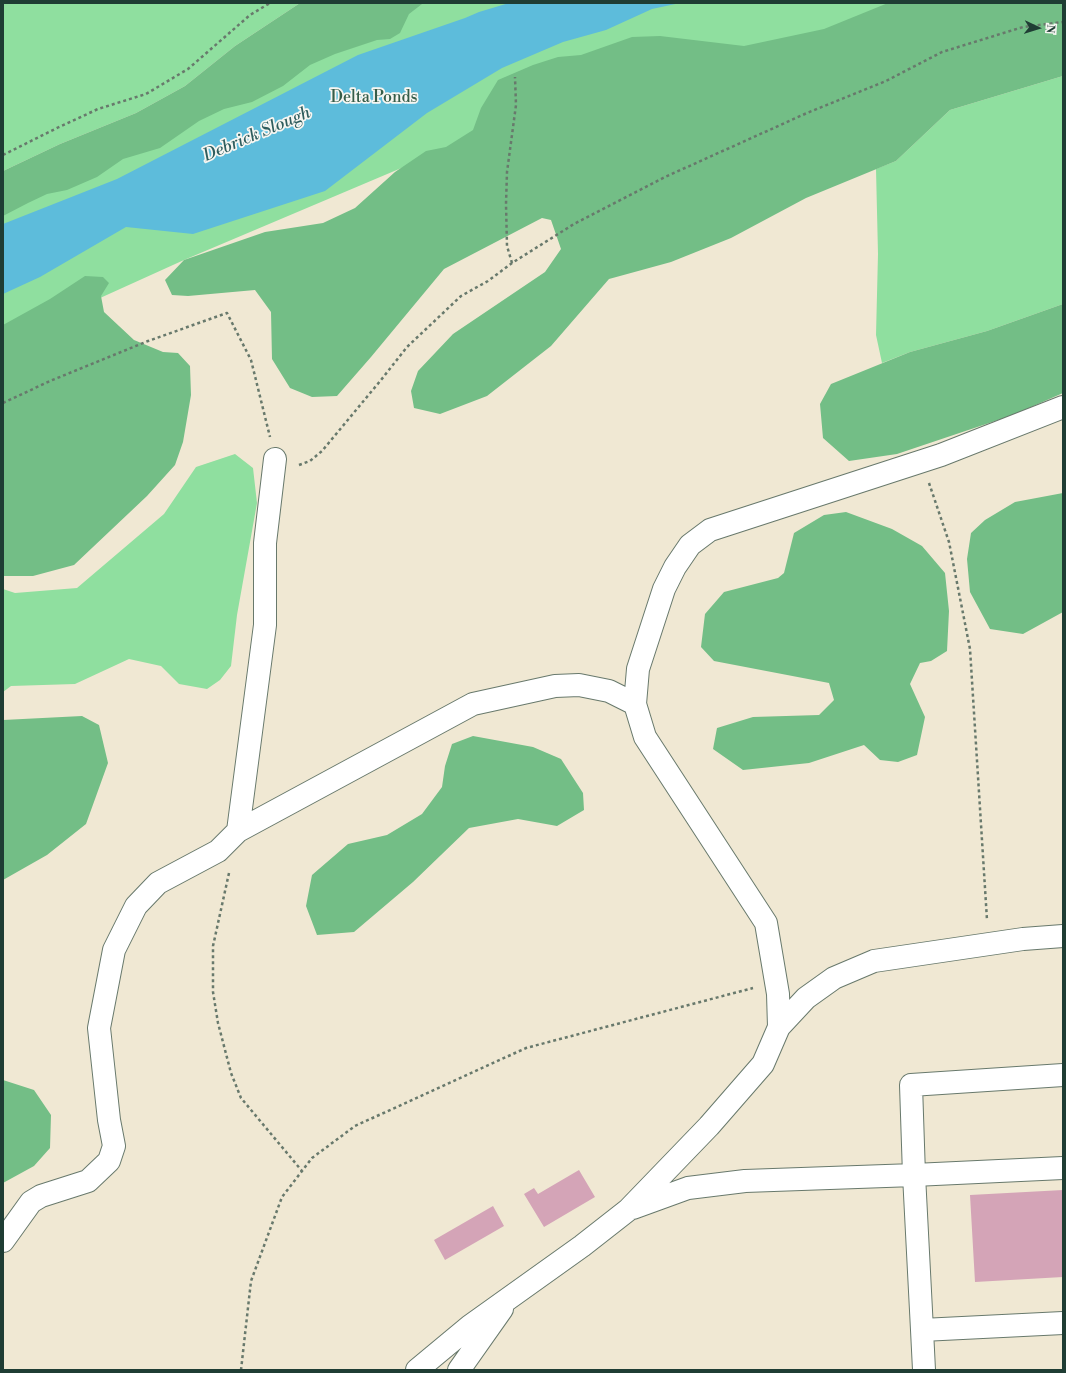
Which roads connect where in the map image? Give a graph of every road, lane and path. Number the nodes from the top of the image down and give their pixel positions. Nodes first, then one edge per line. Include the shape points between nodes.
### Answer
1 (270, 3) edge
2 (1063, 22) edge
3 (515, 77) dead end
4 (3, 155) edge
5 (512, 263) junction
6 (3, 403) edge
7 (1063, 407) edge
8 (275, 459) junction
9 (921, 462) junction
10 (635, 704) junction
11 (238, 831) junction
12 (230, 870) dead end
13 (1063, 936) edge
14 (988, 944) junction
15 (776, 982) junction
16 (779, 1027) junction
17 (1063, 1075) edge
18 (1063, 1168) edge
19 (302, 1171) junction
20 (914, 1175) junction
21 (628, 1210) junction
22 (3, 1241) edge
23 (512, 1295) junction
24 (1063, 1323) edge
25 (922, 1330) junction
26 (240, 1370) edge
27 (417, 1370) edge
28 (459, 1370) edge
29 (924, 1370) edge

1 - 4 path via 250,15 188,69 146,94 98,109
2 - 5 path via 1023,26 942,52 886,80 665,177 574,224
3 - 5 path via 516,105 506,198 507,246
5 - 8 path via 462,296 407,347 322,451 310,461 298,466
6 - 8 path via 148,341 227,313 251,360
7 - 9 lane
8 - 11 lane via 265,542 265,625
9 - 10 lane via 710,530 690,545 664,589 638,670
9 - 14 path via 949,542 970,649
10 - 11 lane via 609,691 579,685 555,686 473,704
10 - 15 lane via 645,737 766,923
11 - 22 lane via 218,850 158,883 136,906 114,950 99,1028 114,1146 110,1161 88,1181 41,1196 31,1202
12 - 19 path via 213,946 212,992 218,1023 241,1098
13 - 14 lane
14 - 16 lane via 872,961 834,978 806,998
15 - 16 lane
15 - 19 path via 526,1048 355,1126 312,1158
16 - 21 lane via 763,1064
17 - 20 lane via 911,1085
18 - 20 lane
19 - 26 path via 282,1197 251,1281
20 - 21 lane via 745,1181 688,1188
20 - 25 lane
21 - 23 lane
23 - 27 lane
23 - 28 lane
24 - 25 lane
25 - 29 lane

